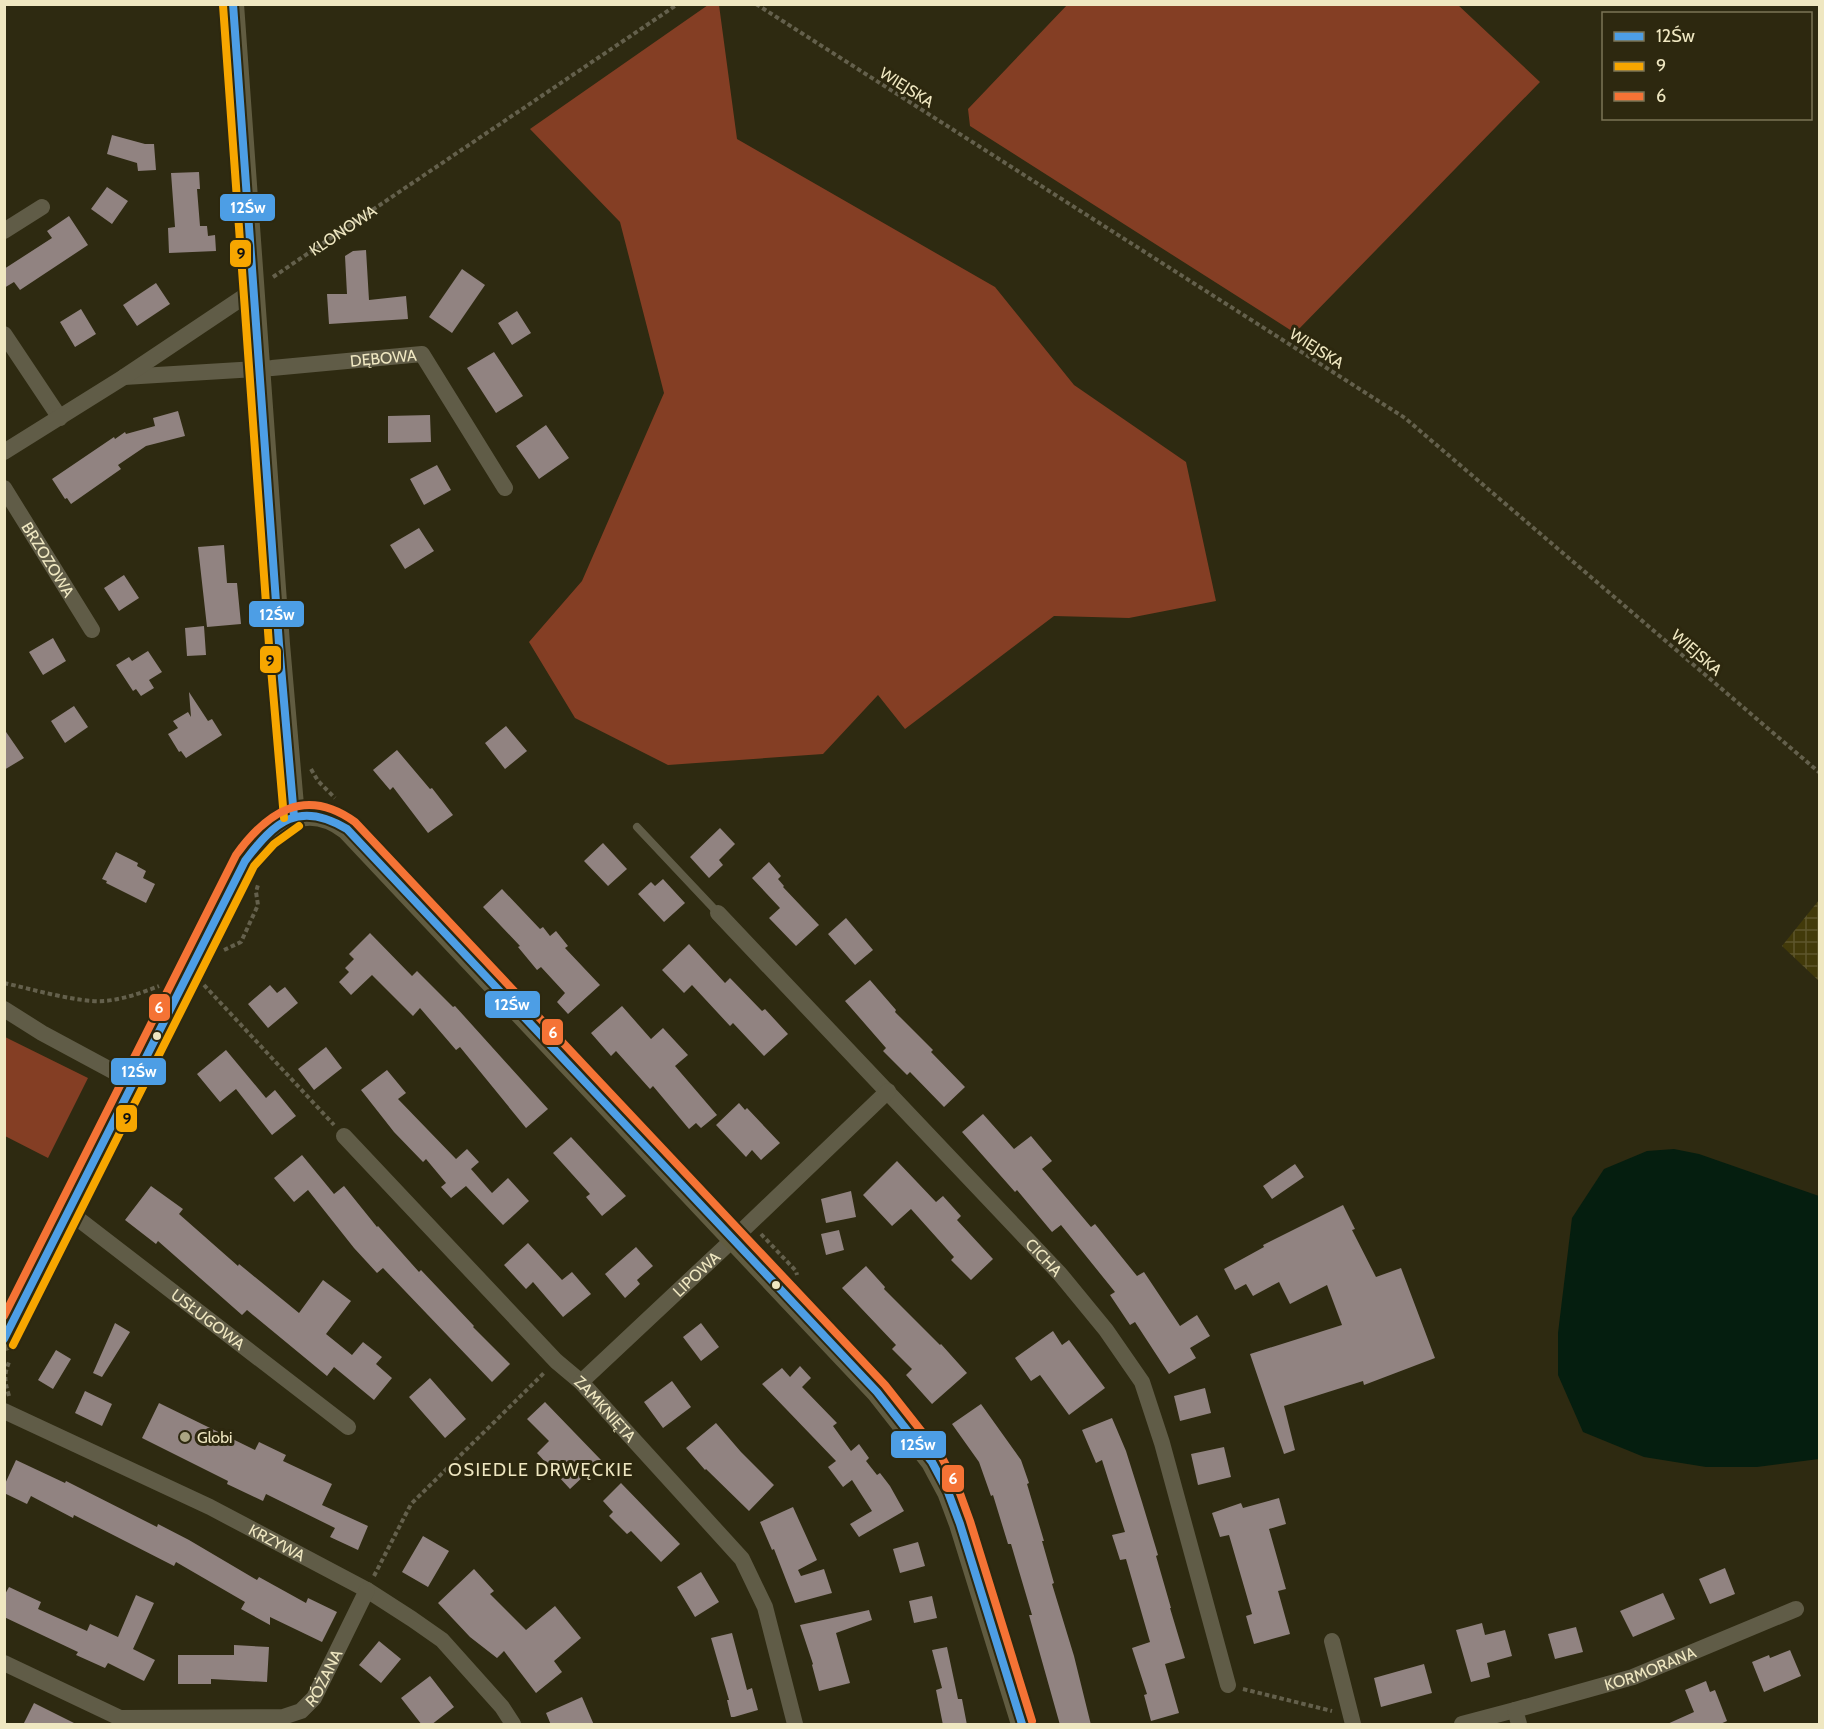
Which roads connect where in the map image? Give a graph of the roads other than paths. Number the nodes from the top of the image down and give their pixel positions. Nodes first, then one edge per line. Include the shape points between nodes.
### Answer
1 (233, 4) edge
2 (42, 207) dead end
3 (4, 231) edge
4 (254, 290) junction
5 (4, 334) edge
6 (259, 368) junction
7 (124, 377) junction
8 (60, 418) junction
9 (4, 452) edge
10 (4, 488) edge
11 (505, 488) dead end
12 (92, 630) dead end
13 (294, 817) junction
14 (637, 827) dead end
15 (718, 913) joint
16 (4, 1009) edge
17 (133, 1082) junction
18 (888, 1091) junction
19 (344, 1136) road end
20 (68, 1210) junction
21 (734, 1239) junction
22 (9, 1347) edge
23 (581, 1382) junction
24 (6, 1406) edge
25 (348, 1427) dead end
26 (366, 1590) junction
27 (1796, 1609) dead end
28 (1332, 1641) dead end
29 (4, 1663) edge
30 (1228, 1685) road end
31 (1517, 1717) edge
32 (1352, 1720) edge
33 (513, 1725) edge
34 (795, 1725) edge
35 (1022, 1725) edge
36 (1462, 1725) edge

1 - 4 street
2 - 3 street
4 - 6 street
4 - 7 street
5 - 8 street
6 - 7 street
6 - 11 street, DĘBOWA via 422,354
6 - 13 street
7 - 8 street
8 - 9 street
10 - 12 street, BRZOZOWA
13 - 17 street via 254,847 245,861
13 - 21 street via 317,814 347,829
14 - 15 lane
15 - 18 street, CICHA
16 - 17 street via 42,1034
17 - 20 street
18 - 21 street, LIPOWA
18 - 30 street, CICHA via 1060,1274 1142,1382
19 - 23 street, ZAMKNIĘTA via 556,1361
20 - 22 street
20 - 25 street, USŁUGOWA
21 - 23 street, LIPOWA
21 - 35 street via 877,1392 932,1462 960,1524
23 - 34 street, ZAMKNIĘTA via 742,1559 765,1607
24 - 26 street, KRZYWA
26 - 29 street, RÓŻANA via 314,1698 301,1711 283,1716 120,1718
26 - 33 street, KRZYWA via 442,1640 502,1707
27 - 31 street, KORMORANA via 1633,1677
28 - 32 street
31 - 36 street, KORMORANA

